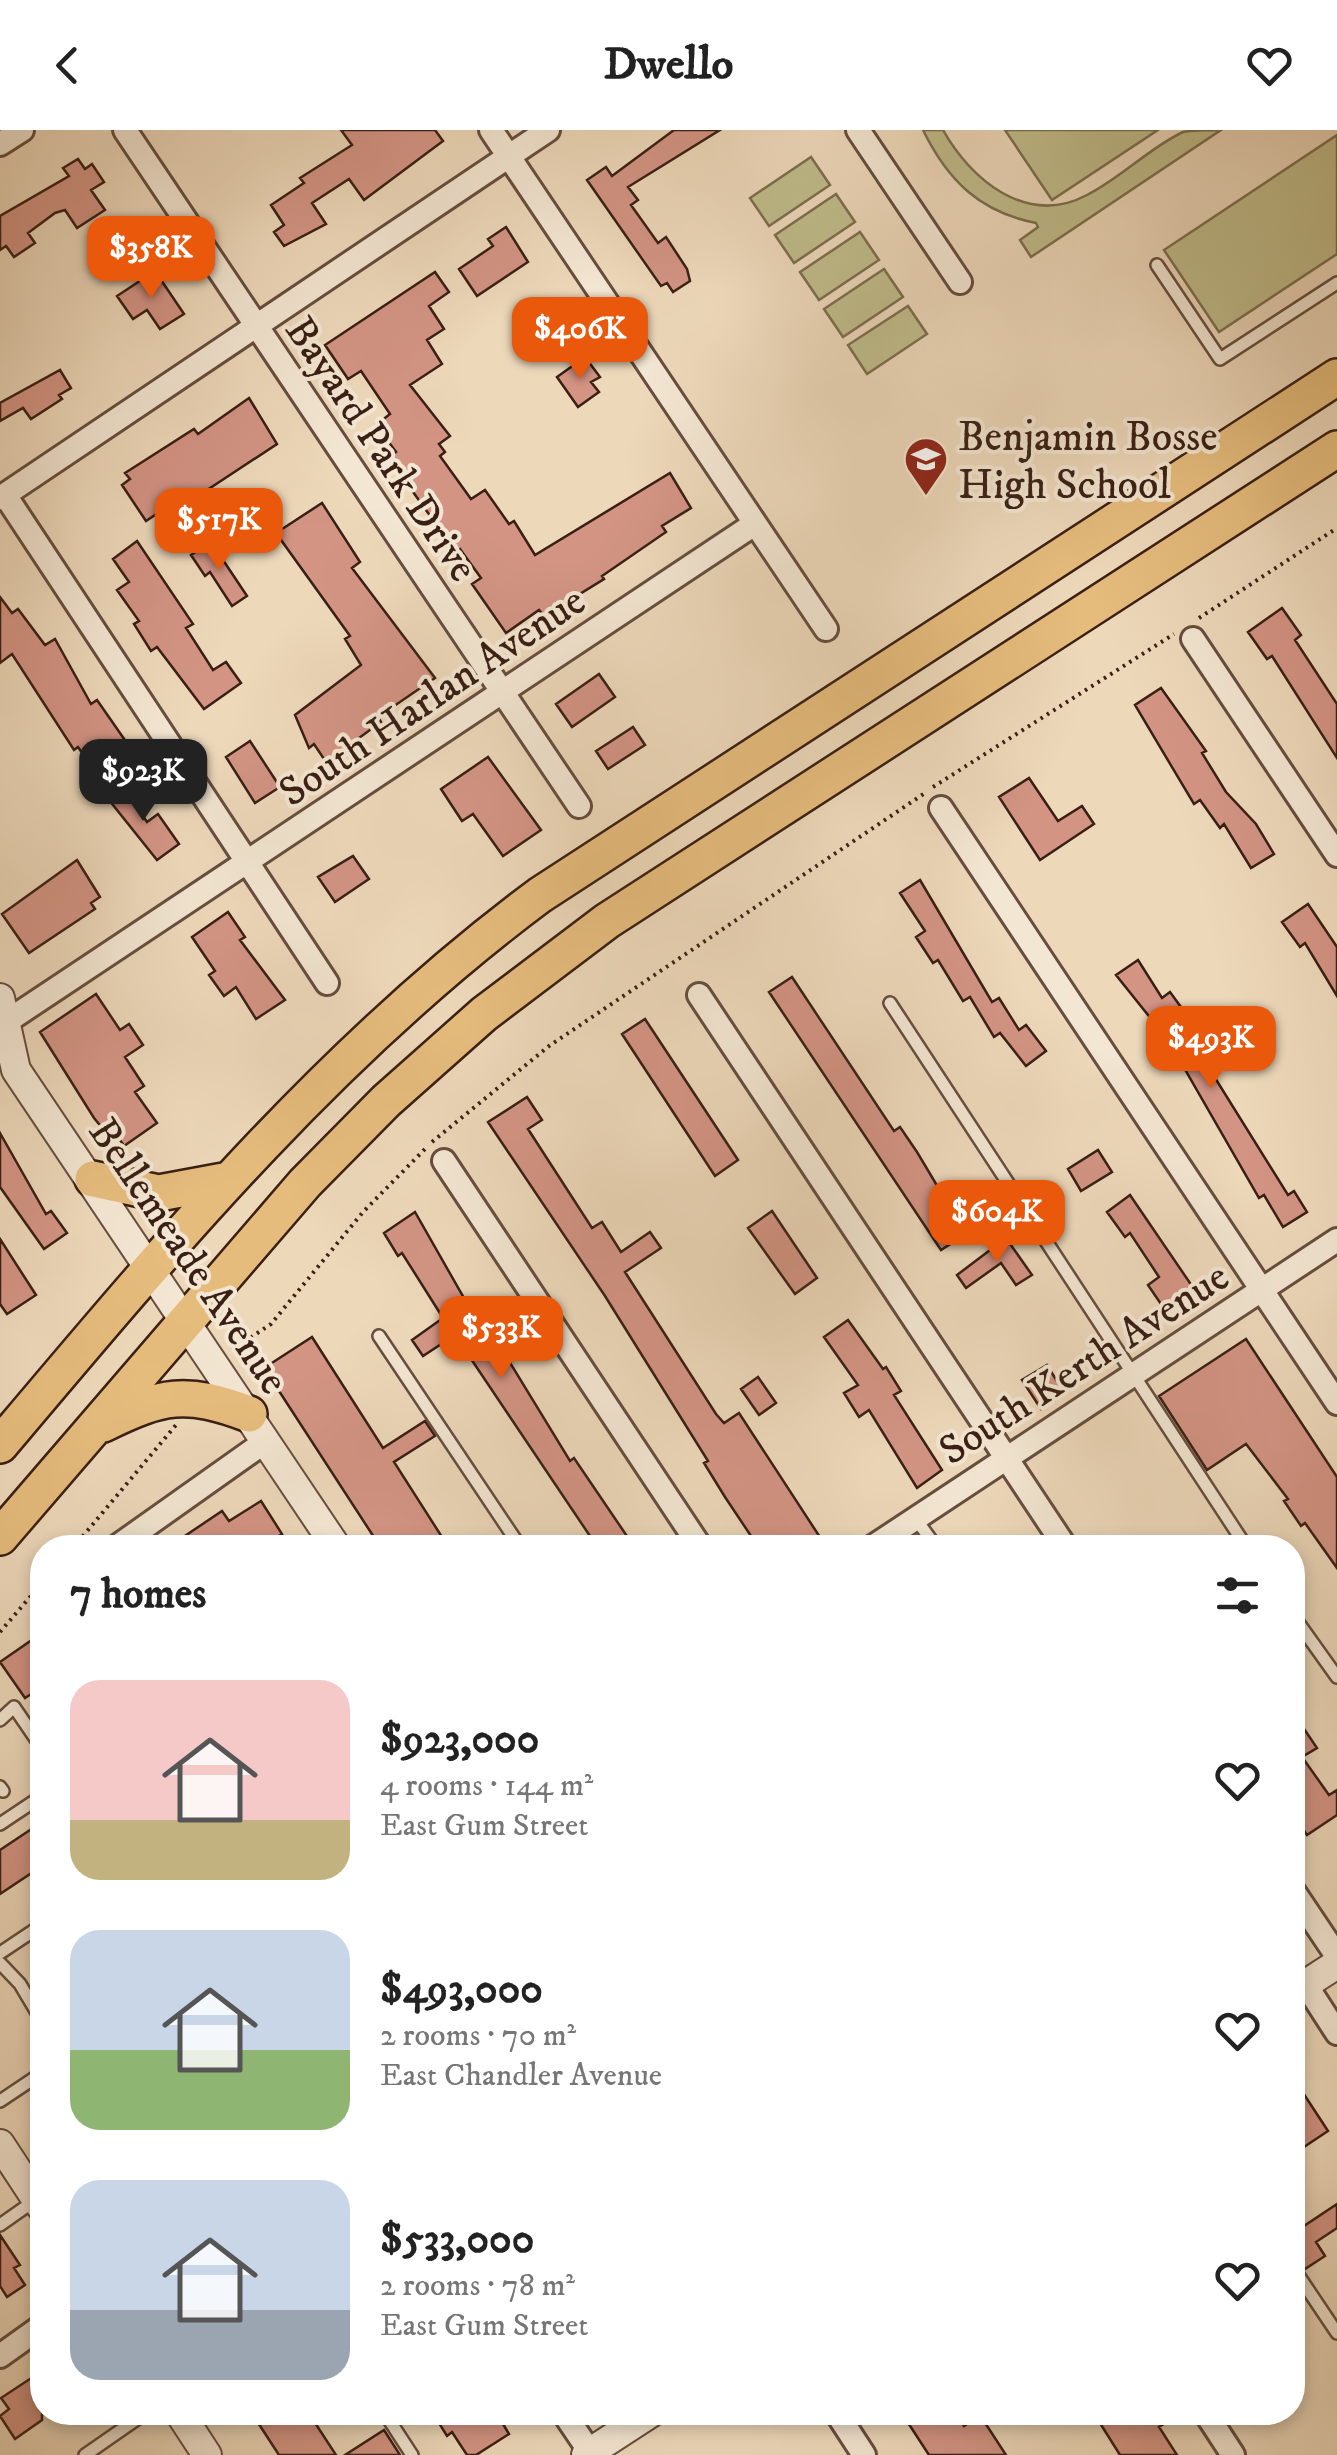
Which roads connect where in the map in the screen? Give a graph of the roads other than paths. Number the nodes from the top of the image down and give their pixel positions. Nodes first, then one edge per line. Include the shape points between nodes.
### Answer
1 (22, 130) edge
2 (126, 130) edge
3 (491, 130) edge
4 (548, 130) edge
5 (858, 130) edge
6 (0, 144) edge
7 (508, 156) junction
8 (1157, 265) dead end
9 (960, 282) dead end
10 (1337, 283) edge
11 (257, 326) junction
12 (1337, 377) edge
13 (1337, 449) edge
14 (3, 496) edge
15 (753, 525) junction
16 (826, 629) dead end
17 (1193, 639) dead end
18 (889, 668) junction
19 (502, 694) junction
20 (922, 718) junction
21 (579, 806) dead end
22 (941, 808) dead end
23 (1337, 855) edge
24 (248, 862) junction
25 (328, 983) dead end
26 (699, 996) dead end
27 (890, 1003) dead end
28 (1, 1016) edge
29 (444, 1160) dead end
30 (93, 1179) junction
31 (229, 1180) junction
32 (1337, 1240) edge
33 (152, 1270) junction
34 (1262, 1290) junction
35 (186, 1320) junction
36 (379, 1336) dead end
37 (1134, 1374) junction
38 (1337, 1403) edge
39 (258, 1428) junction
40 (93, 1429) junction
41 (0, 1445) edge
42 (1006, 1458) junction
43 (916, 1518) junction
44 (130, 1535) edge
45 (328, 1535) edge
46 (511, 1535) edge
47 (692, 1535) edge
48 (890, 1535) edge
49 (928, 1535) edge
50 (1057, 1535) edge
51 (1239, 1535) edge
52 (0, 1537) edge
53 (1305, 1632) edge
54 (1337, 1678) edge
55 (0, 1720) edge
56 (30, 1730) edge
57 (30, 1804) edge
58 (0, 1824) edge
59 (1305, 1908) edge
60 (30, 1933) edge
61 (0, 1953) edge
62 (1337, 1956) edge
63 (0, 1963) edge
64 (1337, 1964) edge
65 (1305, 1985) edge
66 (1305, 1996) edge
67 (30, 2001) edge
68 (1337, 2033) edge
69 (30, 2081) edge
70 (0, 2101) edge
71 (0, 2144) edge
72 (30, 2188) edge
73 (30, 2208) edge
74 (0, 2225) edge
75 (1305, 2285) edge
76 (1337, 2333) edge
77 (30, 2335) edge
78 (0, 2356) edge
79 (128, 2425) edge
80 (187, 2425) edge
81 (392, 2425) edge
82 (571, 2425) edge
83 (632, 2425) edge
84 (844, 2425) edge
85 (1214, 2425) edge
86 (588, 2454) edge
87 (85, 2455) edge
88 (207, 2455) edge
89 (412, 2455) edge
90 (864, 2455) edge
91 (1234, 2455) edge

1 - 6 street
2 - 11 street, Bayard Park Drive
3 - 7 street
4 - 7 street
5 - 9 street
7 - 11 street
7 - 15 street
8 - 10 lane via 1220,359
11 - 14 street
11 - 19 street, Bayard Park Drive
12 - 18 highway
13 - 20 highway
14 - 24 street
15 - 16 street
15 - 19 street, South Harlan Avenue
17 - 23 street
18 - 20 highway via 876,686 881,708 901,722
18 - 31 highway via 509,918 352,1050
19 - 21 street, Bayard Park Drive
19 - 24 street, South Harlan Avenue
20 - 35 highway via 608,921 484,1014 340,1147
22 - 34 street
24 - 25 street
24 - 28 street, South Harlan Avenue
26 - 42 street
27 - 37 lane
28 - 30 street, Bellemeade Avenue via 16,1070
29 - 47 street
30 - 31 highway via 159,1194
30 - 33 street, Bellemeade Avenue
31 - 33 highway
32 - 34 street, South Kerth Avenue
33 - 35 street, Bellemeade Avenue
33 - 41 highway
34 - 37 street, South Kerth Avenue
34 - 38 street
35 - 39 street, Bellemeade Avenue
35 - 40 highway
36 - 46 lane
37 - 42 street, South Kerth Avenue
37 - 51 lane
39 - 40 highway via 212,1400 171,1397
39 - 44 street
39 - 45 street, Bellemeade Avenue
40 - 52 highway
42 - 43 street, South Kerth Avenue
42 - 50 street
43 - 48 street, South Kerth Avenue
43 - 49 lane
53 - 54 lane
55 - 56 lane via 14,1707
57 - 58 lane
59 - 62 street
60 - 61 lane
63 - 67 lane
64 - 65 street
66 - 68 street
69 - 70 lane
71 - 72 street
73 - 74 lane
75 - 76 lane
77 - 78 street
79 - 87 lane
80 - 88 street
81 - 89 lane
82 - 86 street
83 - 86 street
84 - 90 street
85 - 91 street

